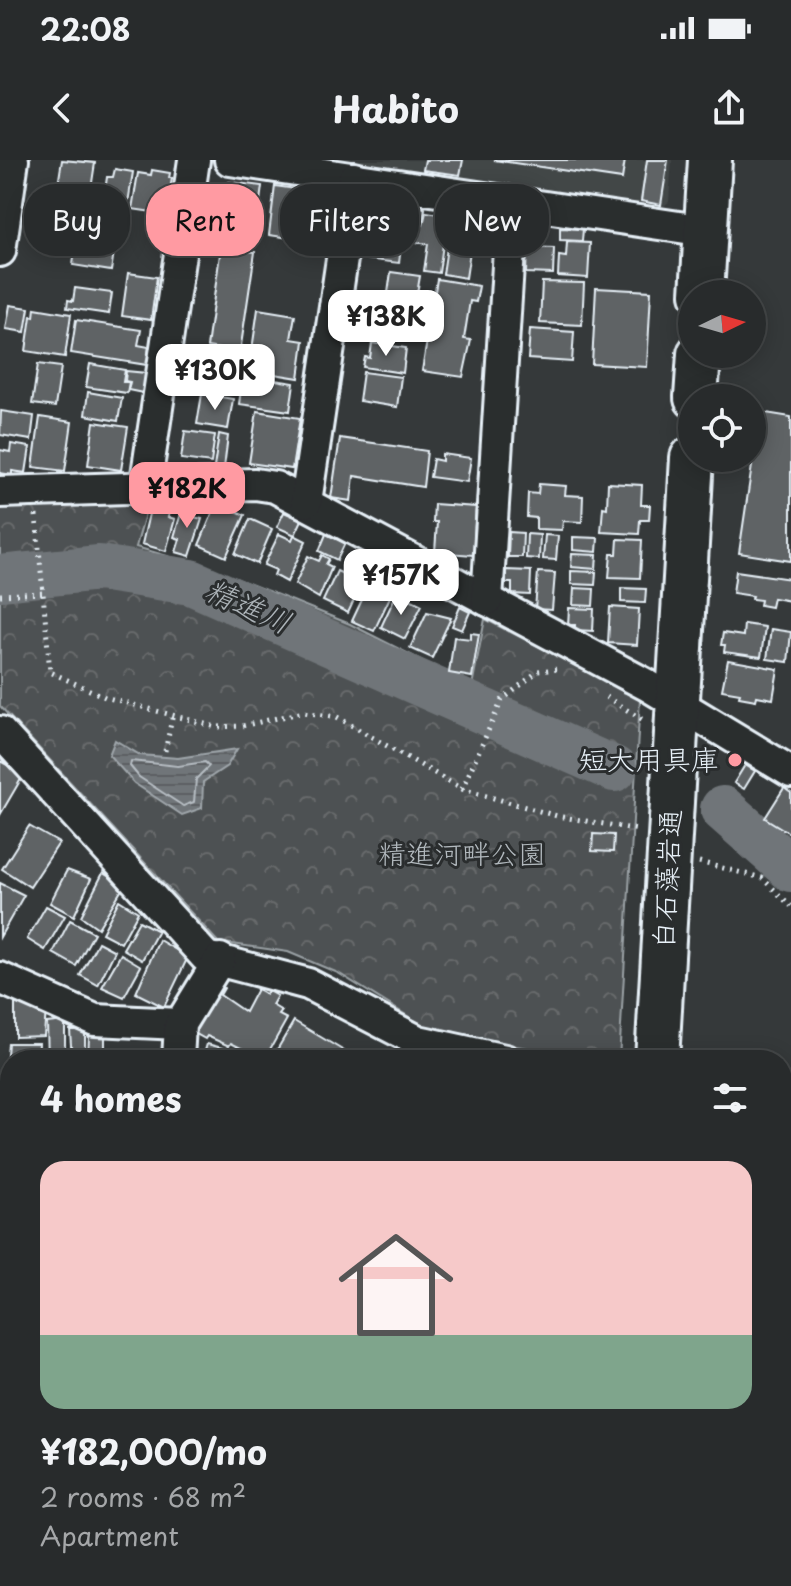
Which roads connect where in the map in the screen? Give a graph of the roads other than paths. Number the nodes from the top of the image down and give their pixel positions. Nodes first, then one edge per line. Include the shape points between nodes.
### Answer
1 (13, 160) edge
2 (194, 160) edge
3 (230, 160) edge
4 (710, 160) edge
5 (354, 178) junction
6 (435, 190) edge
7 (549, 208) edge
8 (706, 231) junction
9 (0, 251) edge
10 (509, 256) edge
11 (703, 280) edge
12 (690, 472) edge
13 (145, 488) junction
14 (0, 492) edge
15 (306, 502) junction
16 (487, 600) junction
17 (662, 713) junction
18 (0, 732) edge
19 (791, 772) edge
20 (220, 959) junction
21 (0, 978) edge
22 (180, 1024) junction
23 (179, 1050) edge
24 (410, 1050) edge
25 (657, 1050) edge

1 - 9 street
2 - 13 street
3 - 5 street
4 - 8 main road
5 - 6 street
5 - 15 street
7 - 8 street
8 - 11 main road
10 - 16 street
12 - 17 main road, 白石藻岩通
13 - 14 street
13 - 15 street via 264,485
15 - 16 street
16 - 17 street via 647,685
17 - 19 street
17 - 25 main road, 白石藻岩通
18 - 20 street via 206,957
20 - 22 street
20 - 24 street via 308,984
21 - 22 street via 95,1020
22 - 23 street

